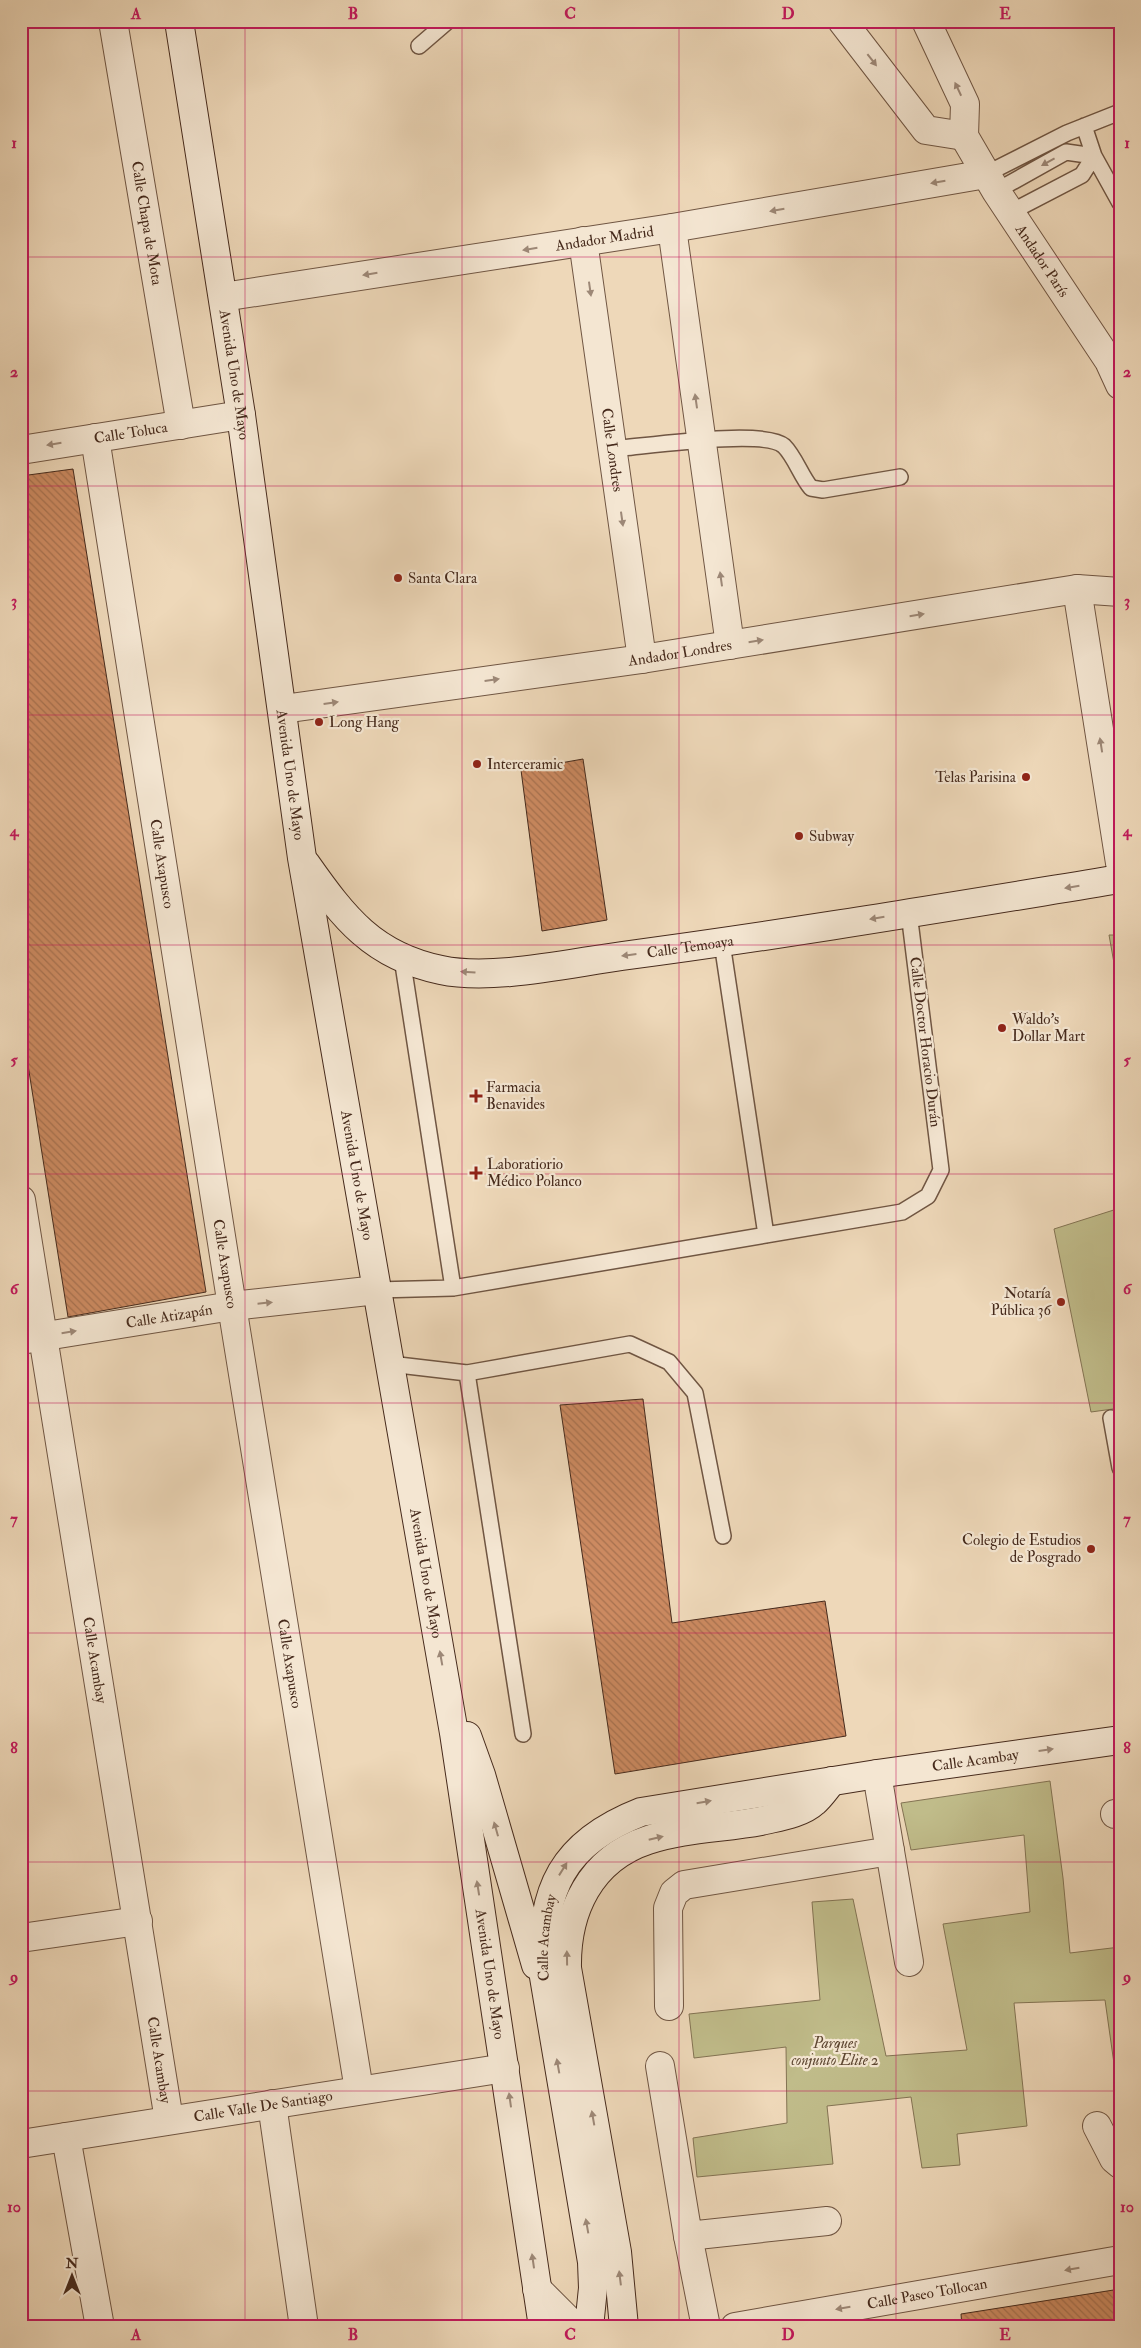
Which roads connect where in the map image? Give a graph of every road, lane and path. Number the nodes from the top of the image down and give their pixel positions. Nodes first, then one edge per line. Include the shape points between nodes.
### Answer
1 (113, 21) edge
2 (179, 21) edge
3 (448, 21) edge
4 (842, 21) edge
5 (926, 21) edge
6 (419, 46) dead end
7 (1118, 116) edge
8 (1084, 126) junction
9 (964, 136) junction
10 (1094, 156) junction
11 (998, 192) junction
12 (1120, 203) edge
13 (672, 228) junction
14 (584, 241) junction
15 (223, 297) junction
16 (1120, 385) edge
17 (241, 415) junction
18 (180, 425) junction
19 (95, 438) junction
20 (702, 441) junction
21 (612, 449) junction
22 (21, 450) edge
23 (900, 477) dead end
24 (1077, 589) junction
25 (1120, 592) edge
26 (730, 645) junction
27 (642, 660) junction
28 (283, 709) junction
29 (302, 858) junction
30 (1120, 862) edge
31 (1120, 879) edge
32 (909, 913) junction
33 (722, 943) junction
34 (402, 958) junction
35 (21, 1200) edge
36 (766, 1235) junction
37 (452, 1288) junction
38 (377, 1290) junction
39 (232, 1306) junction
40 (32, 1338) edge
41 (390, 1364) junction
42 (467, 1373) junction
43 (1111, 1418) dead end
44 (1120, 1468) edge
45 (723, 1536) dead end
46 (447, 1690) junction
47 (523, 1734) dead end
48 (1120, 1740) edge
49 (877, 1774) junction
50 (832, 1782) junction
51 (890, 1851) junction
52 (138, 1921) junction
53 (21, 1938) edge
54 (910, 1962) dead end
55 (546, 1993) junction
56 (669, 2006) dead end
57 (660, 2066) dead end
58 (505, 2068) junction
59 (359, 2090) junction
60 (272, 2104) junction
61 (169, 2120) junction
62 (1097, 2126) dead end
63 (66, 2137) junction
64 (21, 2144) edge
65 (1120, 2164) edge
66 (827, 2221) dead end
67 (688, 2236) junction
68 (1120, 2260) edge
69 (538, 2289) junction
70 (100, 2327) edge
71 (304, 2327) edge
72 (543, 2327) edge
73 (574, 2327) edge
74 (589, 2327) edge
75 (624, 2327) edge
76 (706, 2327) edge
77 (735, 2327) edge

1 - 18 street, Calle Chapa de Mota
2 - 15 street, Avenida Uno de Mayo
3 - 6 lane
4 -> 9 street via 926,130
9 -> 5 street via 965,104
7 - 8 lane
8 - 10 lane
8 - 11 lane
9 - 11 street, Andador París
10 -> 11 lane via 1066,152
10 - 11 lane via 1082,175
10 - 12 lane
11 -> 13 street, Andador Madrid
11 - 16 street, Andador París via 1109,361
13 - 14 street, Andador Madrid
20 -> 13 street
14 -> 15 street, Andador Madrid
14 -> 21 street, Calle Londres
15 - 17 street, Avenida Uno de Mayo
17 - 18 street, Calle Toluca
17 - 28 street, Avenida Uno de Mayo
18 - 19 street, Calle Toluca
19 -> 22 street, Calle Toluca
19 - 39 street, Calle Axapusco
20 - 21 lane
20 - 23 lane via 747,437 772,439 784,446 811,488 823,490
26 -> 20 street
21 -> 27 street, Calle Londres
24 - 25 street, Andador Londres
26 -> 24 street, Andador Londres
30 -> 24 street
26 - 27 street, Andador Londres
28 -> 27 street, Andador Londres
28 - 29 street, Avenida Uno de Mayo
29 - 34 street, Calle Temoaya via 338,910 367,938
29 - 38 street, Avenida Uno de Mayo
31 -> 32 street, Calle Temoaya
32 -> 33 street, Calle Temoaya
32 - 36 lane, Calle Doctor Horacio Durán via 941,1170 928,1196 902,1212
33 -> 34 street, Calle Temoaya via 486,974 442,970
33 - 36 lane
34 - 37 lane
35 - 40 street, Calle Acambay
36 - 37 lane
37 - 38 lane
39 -> 38 street, Calle Atizapán
38 - 41 street, Avenida Uno de Mayo
40 -> 39 street, Calle Atizapán
39 - 59 street, Calle Axapusco
40 - 52 street, Calle Acambay
41 - 42 lane
46 -> 41 street, Avenida Uno de Mayo
42 - 45 lane via 630,1344 669,1362 695,1393
42 - 47 lane
43 - 44 lane
55 -> 46 street via 524,1930 481,1775
58 -> 46 street, Avenida Uno de Mayo
49 -> 48 street, Calle Acambay
49 - 50 street, Calle Acambay
49 - 51 street
55 -> 50 street, Calle Acambay via 544,1935 554,1887 562,1868 601,1831 641,1812
75 -> 50 street, Calle Acambay via 617,2252 567,1968 574,1909 592,1876 628,1848 669,1835 790,1814 814,1803
51 - 54 street
51 - 56 street via 684,1885 674,1893 668,1908
52 - 53 street
52 - 61 street, Calle Acambay
74 -> 55 street, Calle Acambay via 592,2262
57 - 67 street
58 - 59 street, Calle Valle De Santiago
69 -> 58 street, Avenida Uno de Mayo
59 - 60 street, Calle Valle De Santiago
60 - 61 street, Calle Valle De Santiago
60 - 71 street
61 - 63 street, Calle Valle De Santiago
62 - 65 street via 1114,2159
63 - 64 street, Calle Valle De Santiago
63 - 70 street
66 - 67 street
67 - 76 street
68 -> 77 street, Calle Paseo Tollocan
69 - 72 street, Avenida Uno de Mayo
69 - 73 street

